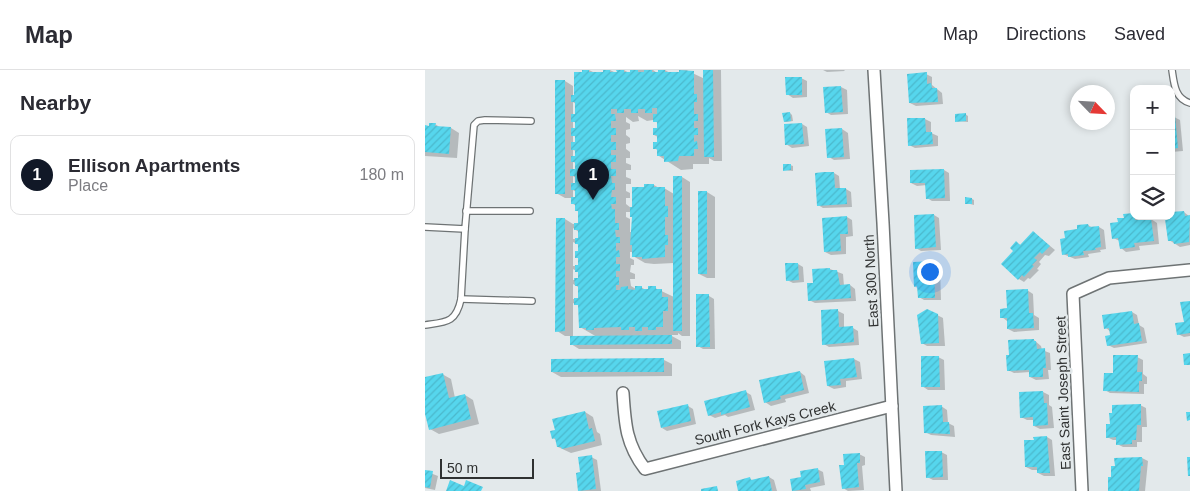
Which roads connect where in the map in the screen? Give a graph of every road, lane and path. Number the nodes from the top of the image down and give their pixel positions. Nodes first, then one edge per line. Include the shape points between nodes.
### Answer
1 (874, 70) edge
2 (1172, 70) edge
3 (1190, 103) edge
4 (531, 121) dead end
5 (466, 211) junction
6 (530, 211) dead end
7 (425, 227) edge
8 (465, 229) junction
9 (1190, 270) edge
10 (461, 299) junction
11 (532, 301) dead end
12 (425, 325) edge
13 (623, 393) dead end
14 (892, 406) junction
15 (896, 491) edge
16 (1082, 491) edge

1 - 14 street, East 300 North
2 - 3 lane via 1178,95
4 - 5 lane via 485,120 474,124
5 - 6 lane
5 - 8 lane
7 - 8 lane
8 - 10 lane
9 - 16 street, East Saint Joseph Street via 1109,278 1073,294
10 - 11 lane
10 - 12 lane via 455,316 448,321
13 - 14 street, South Fork Kays Creek via 625,428 635,456 645,469
14 - 15 street, East 300 North

